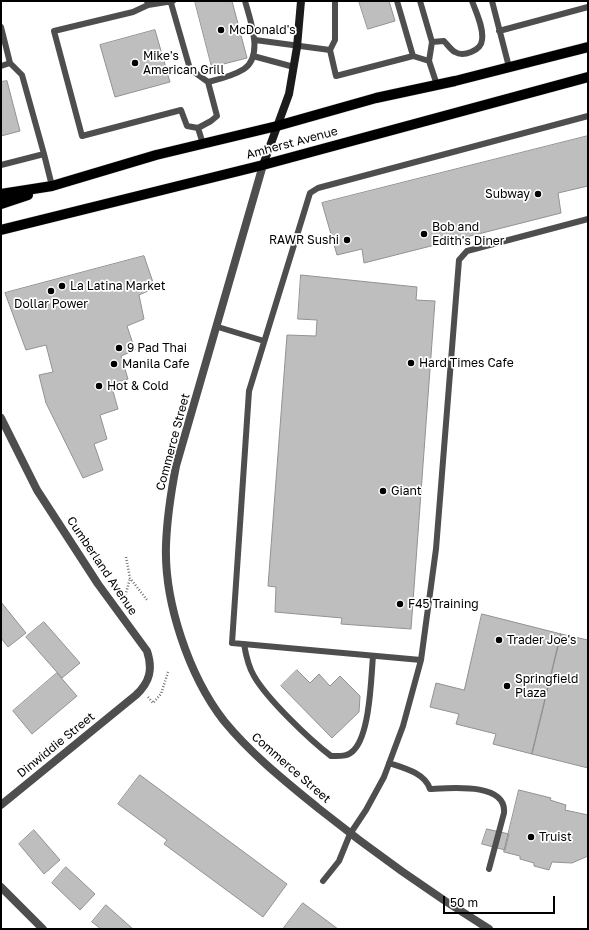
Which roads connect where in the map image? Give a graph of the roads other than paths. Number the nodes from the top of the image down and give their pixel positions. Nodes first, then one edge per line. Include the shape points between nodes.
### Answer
1 (245, 1) edge
2 (301, 1) edge
3 (335, 1) edge
4 (398, 1) edge
5 (420, 1) edge
6 (472, 1) edge
7 (492, 1) edge
8 (172, 2) edge
9 (148, 3) edge
10 (588, 7) edge
11 (1, 27) edge
12 (499, 31) junction
13 (255, 40) junction
14 (432, 42) junction
15 (297, 46) junction
16 (588, 47) edge
17 (330, 50) junction
18 (253, 56) junction
19 (413, 56) junction
20 (429, 61) junction
21 (10, 63) junction
22 (1, 66) edge
23 (294, 67) junction
24 (509, 67) junction
25 (588, 77) edge
26 (208, 82) junction
27 (436, 85) junction
28 (588, 116) edge
29 (277, 126) junction
30 (198, 128) junction
31 (203, 144) junction
32 (44, 154) junction
33 (263, 164) junction
34 (1, 165) edge
35 (52, 186) junction
36 (1, 194) edge
37 (1, 204) edge
38 (588, 220) edge
39 (1, 230) edge
40 (218, 327) junction
41 (264, 341) junction
42 (1, 418) edge
43 (244, 644) junction
44 (373, 656) junction
45 (421, 660) junction
46 (108, 718) joint
47 (389, 763) junction
48 (1, 805) edge
49 (350, 834) junction
50 (489, 869) dead end
51 (323, 881) dead end
52 (1, 886) edge
53 (42, 929) edge
54 (489, 929) edge

1 - 13 lane
2 - 15 main road, Commerce Street
3 - 17 lane via 335,40
4 - 19 lane
5 - 14 lane
6 - 14 lane via 482,34 480,46 468,53 459,54 444,41
7 - 12 lane
8 - 9 lane
8 - 26 lane via 190,69
9 - 30 lane via 133,12 54,31 82,136 181,110 187,126
10 - 12 lane
11 - 21 lane
12 - 24 lane
13 - 15 lane
13 - 18 lane
14 - 20 lane
15 - 17 lane
15 - 23 main road, Commerce Street
16 - 24 main road, Amherst Avenue
17 - 19 lane via 336,76
18 - 23 lane
18 - 26 lane via 246,68
19 - 20 lane
20 - 27 lane
21 - 22 lane
21 - 32 lane via 22,75
23 - 29 main road, Commerce Street via 289,94
24 - 27 main road, Amherst Avenue
25 - 33 main road, Amherst Avenue
26 - 30 lane via 217,116
27 - 29 main road, Amherst Avenue via 376,98
28 - 41 lane via 318,188 310,193
29 - 31 main road, Amherst Avenue
29 - 33 main road, Commerce Street
30 - 31 lane
31 - 35 main road, Amherst Avenue
32 - 34 lane
32 - 35 lane
33 - 39 main road, Amherst Avenue
33 - 40 street, Commerce Street
35 - 36 main road, Amherst Avenue
35 - 37 main road
38 - 45 lane via 467,250 459,260 436,549
40 - 41 lane
40 - 49 street, Commerce Street via 176,466 169,504 166,546 174,612 188,656 224,720 269,767
41 - 43 lane via 249,391 232,635 232,643
42 - 46 street, Cumberland Avenue via 37,490 119,614 147,651 150,661 149,678 141,690
43 - 44 lane
43 - 44 lane via 246,660 254,677 268,695 331,756 345,756 354,750 360,741 370,696
44 - 45 lane
45 - 47 lane via 403,726
46 - 48 street, Dinwiddie Street
47 - 49 lane via 366,810
47 - 50 lane via 416,773 429,784 430,790 474,788 502,800 504,813
49 - 51 lane via 339,861
49 - 54 street, Commerce Street via 404,874
52 - 53 street

